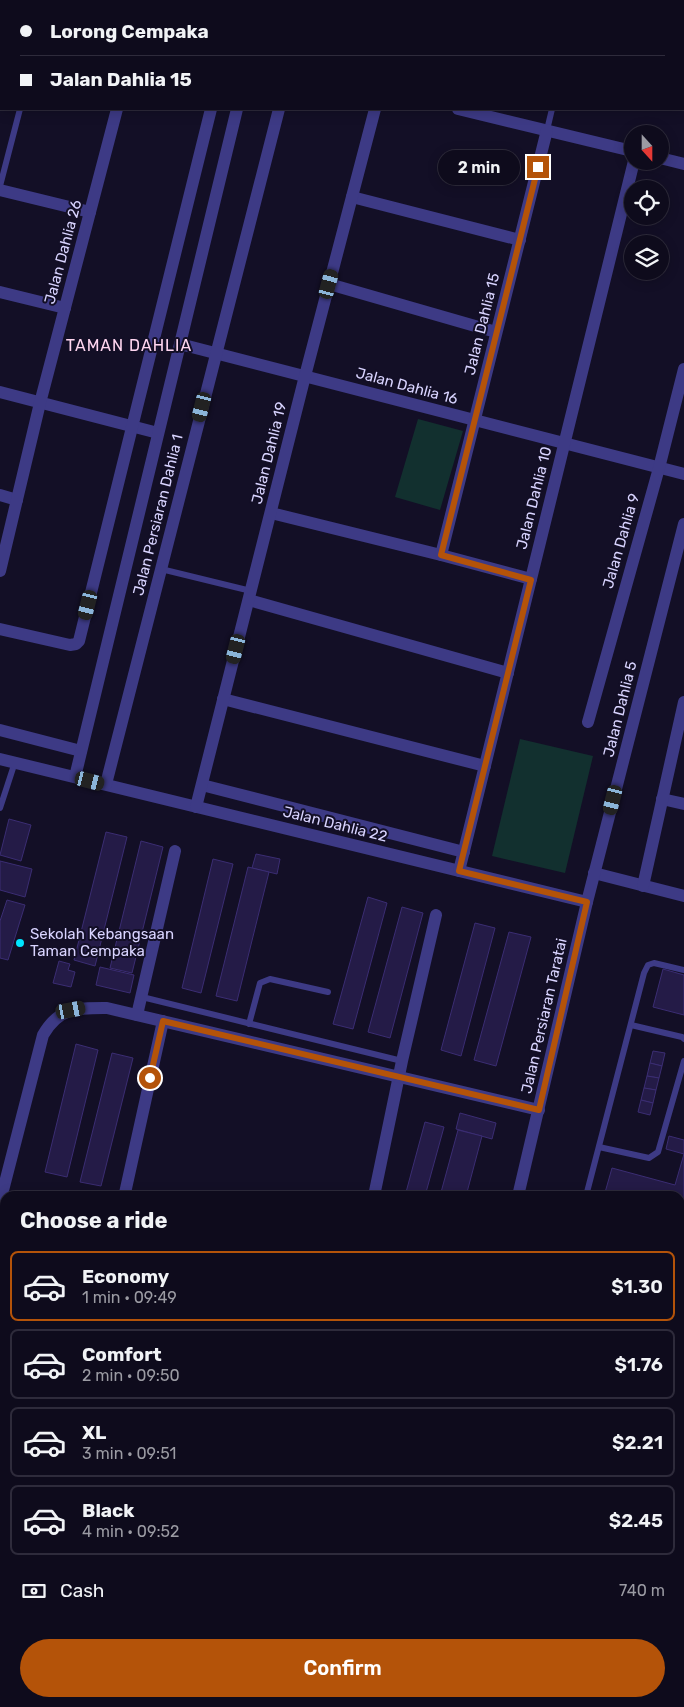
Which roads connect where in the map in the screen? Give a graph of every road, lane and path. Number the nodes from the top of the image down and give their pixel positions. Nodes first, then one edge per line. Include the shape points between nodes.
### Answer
1 (20, 110) edge
2 (117, 110) edge
3 (211, 110) edge
4 (237, 110) edge
5 (279, 110) edge
6 (375, 110) edge
7 (462, 110) edge
8 (552, 110) edge
9 (547, 130) junction
10 (624, 149) edge
11 (669, 160) edge
12 (684, 164) edge
13 (632, 170) edge
14 (0, 186) edge
15 (0, 190) edge
16 (352, 197) junction
17 (90, 212) junction
18 (520, 240) junction
19 (329, 284) junction
20 (0, 292) edge
21 (65, 308) junction
22 (496, 332) junction
23 (180, 344) junction
24 (216, 353) junction
25 (684, 369) edge
26 (305, 376) junction
27 (0, 392) edge
28 (40, 403) junction
29 (474, 420) junction
30 (132, 426) junction
31 (158, 433) junction
32 (564, 443) junction
33 (659, 468) junction
34 (684, 474) edge
35 (0, 495) edge
36 (17, 500) junction
37 (271, 512) junction
38 (684, 524) edge
39 (441, 555) junction
40 (161, 569) junction
41 (0, 571) edge
42 (531, 580) junction
43 (250, 596) junction
44 (0, 629) edge
45 (508, 672) junction
46 (224, 699) junction
47 (684, 703) edge
48 (588, 722) dead end
49 (0, 730) edge
50 (81, 751) junction
51 (0, 759) edge
52 (15, 762) junction
53 (485, 766) junction
54 (75, 777) junction
55 (106, 784) junction
56 (202, 785) junction
57 (662, 799) junction
58 (684, 804) edge
59 (196, 807) junction
60 (0, 808) edge
61 (175, 851) dead end
62 (464, 852) junction
63 (459, 871) junction
64 (594, 873) junction
65 (643, 886) junction
66 (684, 896) edge
67 (587, 902) junction
68 (436, 915) dead end
69 (684, 970) edge
70 (328, 992) dead end
71 (142, 998) junction
72 (137, 1015) junction
73 (163, 1021) junction
74 (249, 1024) junction
75 (631, 1025) junction
76 (684, 1039) edge
77 (402, 1061) junction
78 (684, 1061) edge
79 (399, 1077) junction
80 (539, 1110) junction
81 (599, 1147) junction
82 (3, 1191) edge
83 (126, 1191) edge
84 (375, 1191) edge
85 (519, 1191) edge
86 (587, 1191) edge

1 - 14 lane
2 - 17 street, Jalan Dahlia 26
3 - 30 street
4 - 23 street, Jalan Persiaran Dahlia 1
5 - 24 street, Jalan Persiaran Dahlia 1
6 - 16 street, Jalan Dahlia 19
7 - 9 street
8 - 9 lane
9 - 10 street
9 - 18 street, Jalan Dahlia 15
11 - 12 street
13 - 32 street, Jalan Dahlia 10
15 - 17 street
16 - 18 street
16 - 19 street, Jalan Dahlia 19
17 - 21 street, Jalan Dahlia 26
18 - 22 street, Jalan Dahlia 15
19 - 22 street
19 - 26 street, Jalan Dahlia 19
20 - 21 street
21 - 28 street, Jalan Dahlia 26
22 - 29 street, Jalan Dahlia 15
23 - 24 street, Jalan Dahlia 16
23 - 31 street, Jalan Persiaran Dahlia 1
24 - 26 street, Jalan Dahlia 16
24 - 40 street, Jalan Persiaran Dahlia 1
25 - 33 street, Jalan Dahlia 9
26 - 29 street, Jalan Dahlia 16
26 - 37 street, Jalan Dahlia 19
27 - 28 street
28 - 30 street
28 - 36 street, Jalan Dahlia 26
29 - 32 street, Jalan Dahlia 16
29 - 39 street, Jalan Dahlia 15
30 - 31 street
30 - 44 street via 79,641 70,645
31 - 50 street, Jalan Persiaran Dahlia 1
32 - 33 street, Jalan Dahlia 16
32 - 42 street, Jalan Dahlia 10
33 - 34 street, Jalan Dahlia 16
33 - 48 street, Jalan Dahlia 9
35 - 36 street
36 - 41 street, Jalan Dahlia 26
37 - 39 street
37 - 43 street, Jalan Dahlia 19
38 - 64 street, Jalan Dahlia 5
39 - 42 street
40 - 43 lane
40 - 55 street, Jalan Persiaran Dahlia 1
42 - 45 street, Jalan Dahlia 10
43 - 45 street
43 - 46 street, Jalan Dahlia 19
45 - 53 street, Jalan Dahlia 10
46 - 53 street
46 - 56 street, Jalan Dahlia 19
47 - 57 street
49 - 50 street
50 - 54 street, Jalan Persiaran Dahlia 1
51 - 52 street, Jalan Dahlia 22
52 - 54 street, Jalan Dahlia 22
52 - 60 lane
53 - 62 street, Jalan Dahlia 10
54 - 55 street, Jalan Dahlia 22
55 - 59 street, Jalan Dahlia 22
56 - 59 street, Jalan Dahlia 19
56 - 62 street
57 - 58 street
57 - 65 street
59 - 63 street, Jalan Dahlia 22
61 - 71 street
62 - 63 street, Jalan Dahlia 10
63 - 67 street, Jalan Dahlia 22
64 - 65 street
64 - 67 street, Jalan Dahlia 5
65 - 66 street
67 - 80 street, Jalan Persiaran Taratai
68 - 77 street
69 - 75 lane via 654,963 648,965
70 - 74 lane via 270,979 260,983
71 - 72 street
71 - 74 lane
72 - 73 street
72 - 82 street via 107,1008 81,1008 63,1014 49,1025 42,1035
73 - 79 street
73 - 83 street
74 - 77 lane
75 - 76 lane
75 - 81 lane
77 - 79 street
78 - 81 lane via 658,1152 650,1158
79 - 80 street
79 - 84 street
80 - 85 street, Jalan Persiaran Taratai
81 - 86 lane

